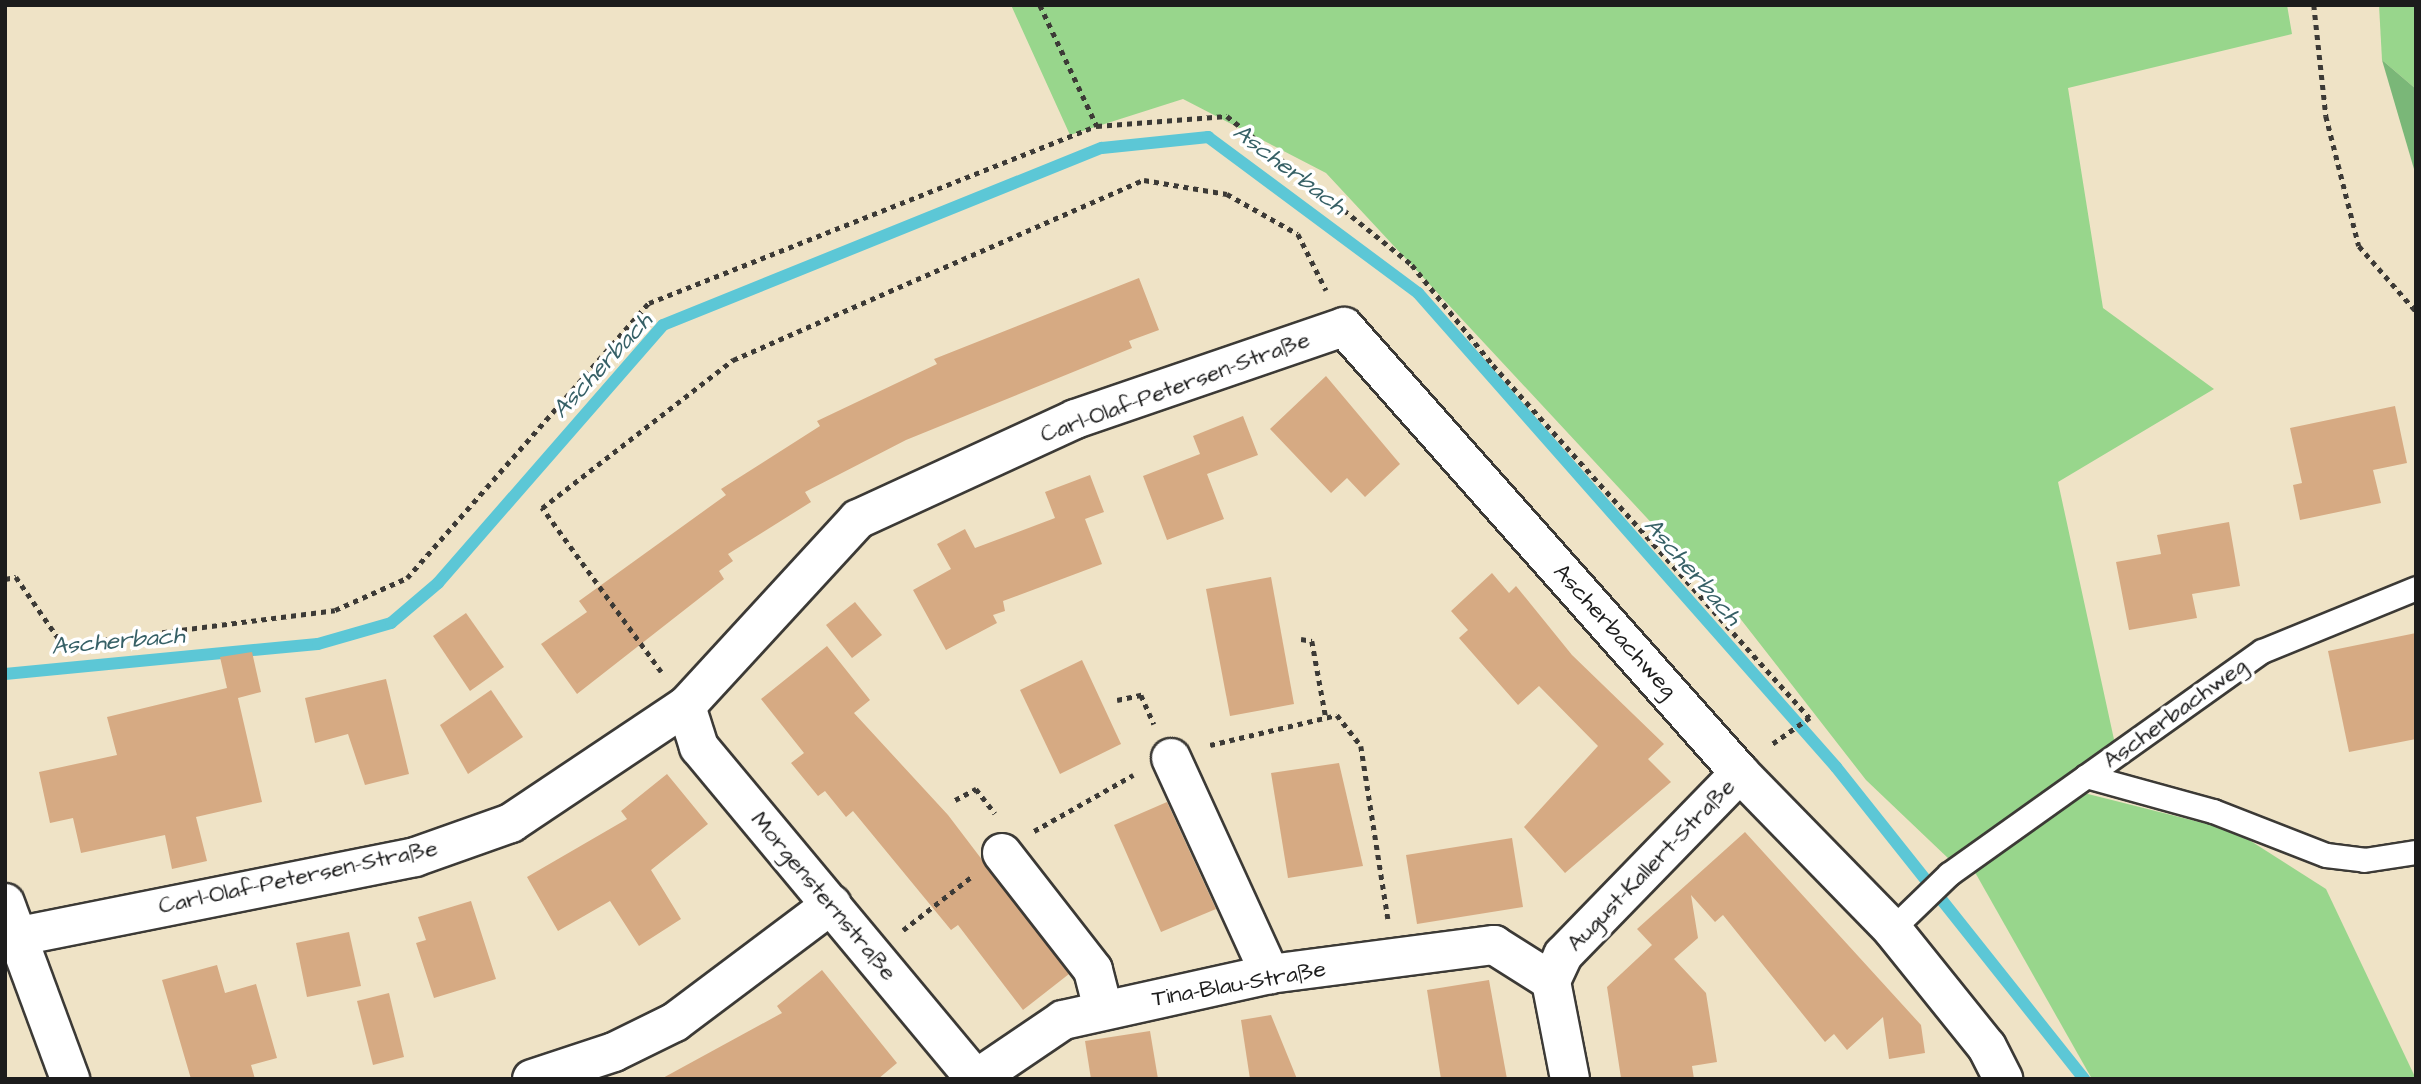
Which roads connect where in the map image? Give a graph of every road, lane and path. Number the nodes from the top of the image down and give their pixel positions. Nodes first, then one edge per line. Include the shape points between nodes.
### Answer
1 (1040, 5) edge
2 (2314, 5) edge
3 (1097, 126) junction
4 (2416, 311) edge
5 (1344, 327) junction
6 (5, 579) edge
7 (2416, 588) edge
8 (1301, 639) dead end
9 (1117, 700) dead end
10 (687, 706) junction
11 (1326, 718) dead end
12 (1777, 739) dead end
13 (1171, 758) joint
14 (1740, 773) junction
15 (2086, 776) junction
16 (955, 800) dead end
17 (1002, 836) joint
18 (2416, 852) edge
19 (832, 904) junction
20 (1903, 916) junction
21 (13, 920) edge
22 (1270, 974) junction
23 (1551, 981) junction
24 (1102, 1009) junction
25 (70, 1079) edge
26 (532, 1079) edge
27 (976, 1079) edge
28 (1570, 1079) edge
29 (2003, 1079) edge

1 - 3 path
2 - 4 path via 2326,116 2359,246
3 - 6 path via 649,303 407,578 335,610 63,645 16,577
3 - 12 path via 1227,116 1412,265 1493,365 1810,718
5 - 10 street, Carl-Olaf-Petersen-Straße via 1075,419 858,519
5 - 10 path via 1298,234 1227,194 1144,180 733,360 542,509
5 - 14 street, Ascherbachweg
7 - 15 lane, Ascherbachweg via 2262,651
8 - 11 path via 1312,641
9 - 13 path via 1141,695
10 - 19 street, Morgensternstraße via 699,747
10 - 21 street, Carl-Olaf-Petersen-Straße via 511,823 415,857
13 - 22 street
14 - 20 street, Ascherbachweg
14 - 23 street, August-Kallert-Straße via 1563,956
15 - 18 lane via 2213,811 2326,855 2364,860
15 - 20 lane, Ascherbachweg via 1950,874
16 - 17 path via 976,789
17 - 24 street via 1093,970
19 - 26 street via 676,1022 614,1052
19 - 27 street, Morgensternstraße
20 - 29 street, Ascherbachweg
21 - 25 street
22 - 23 street, Tina-Blau-Straße via 1494,945
22 - 24 street, Tina-Blau-Straße
23 - 28 street
24 - 27 street, Tina-Blau-Straße via 1063,1020

